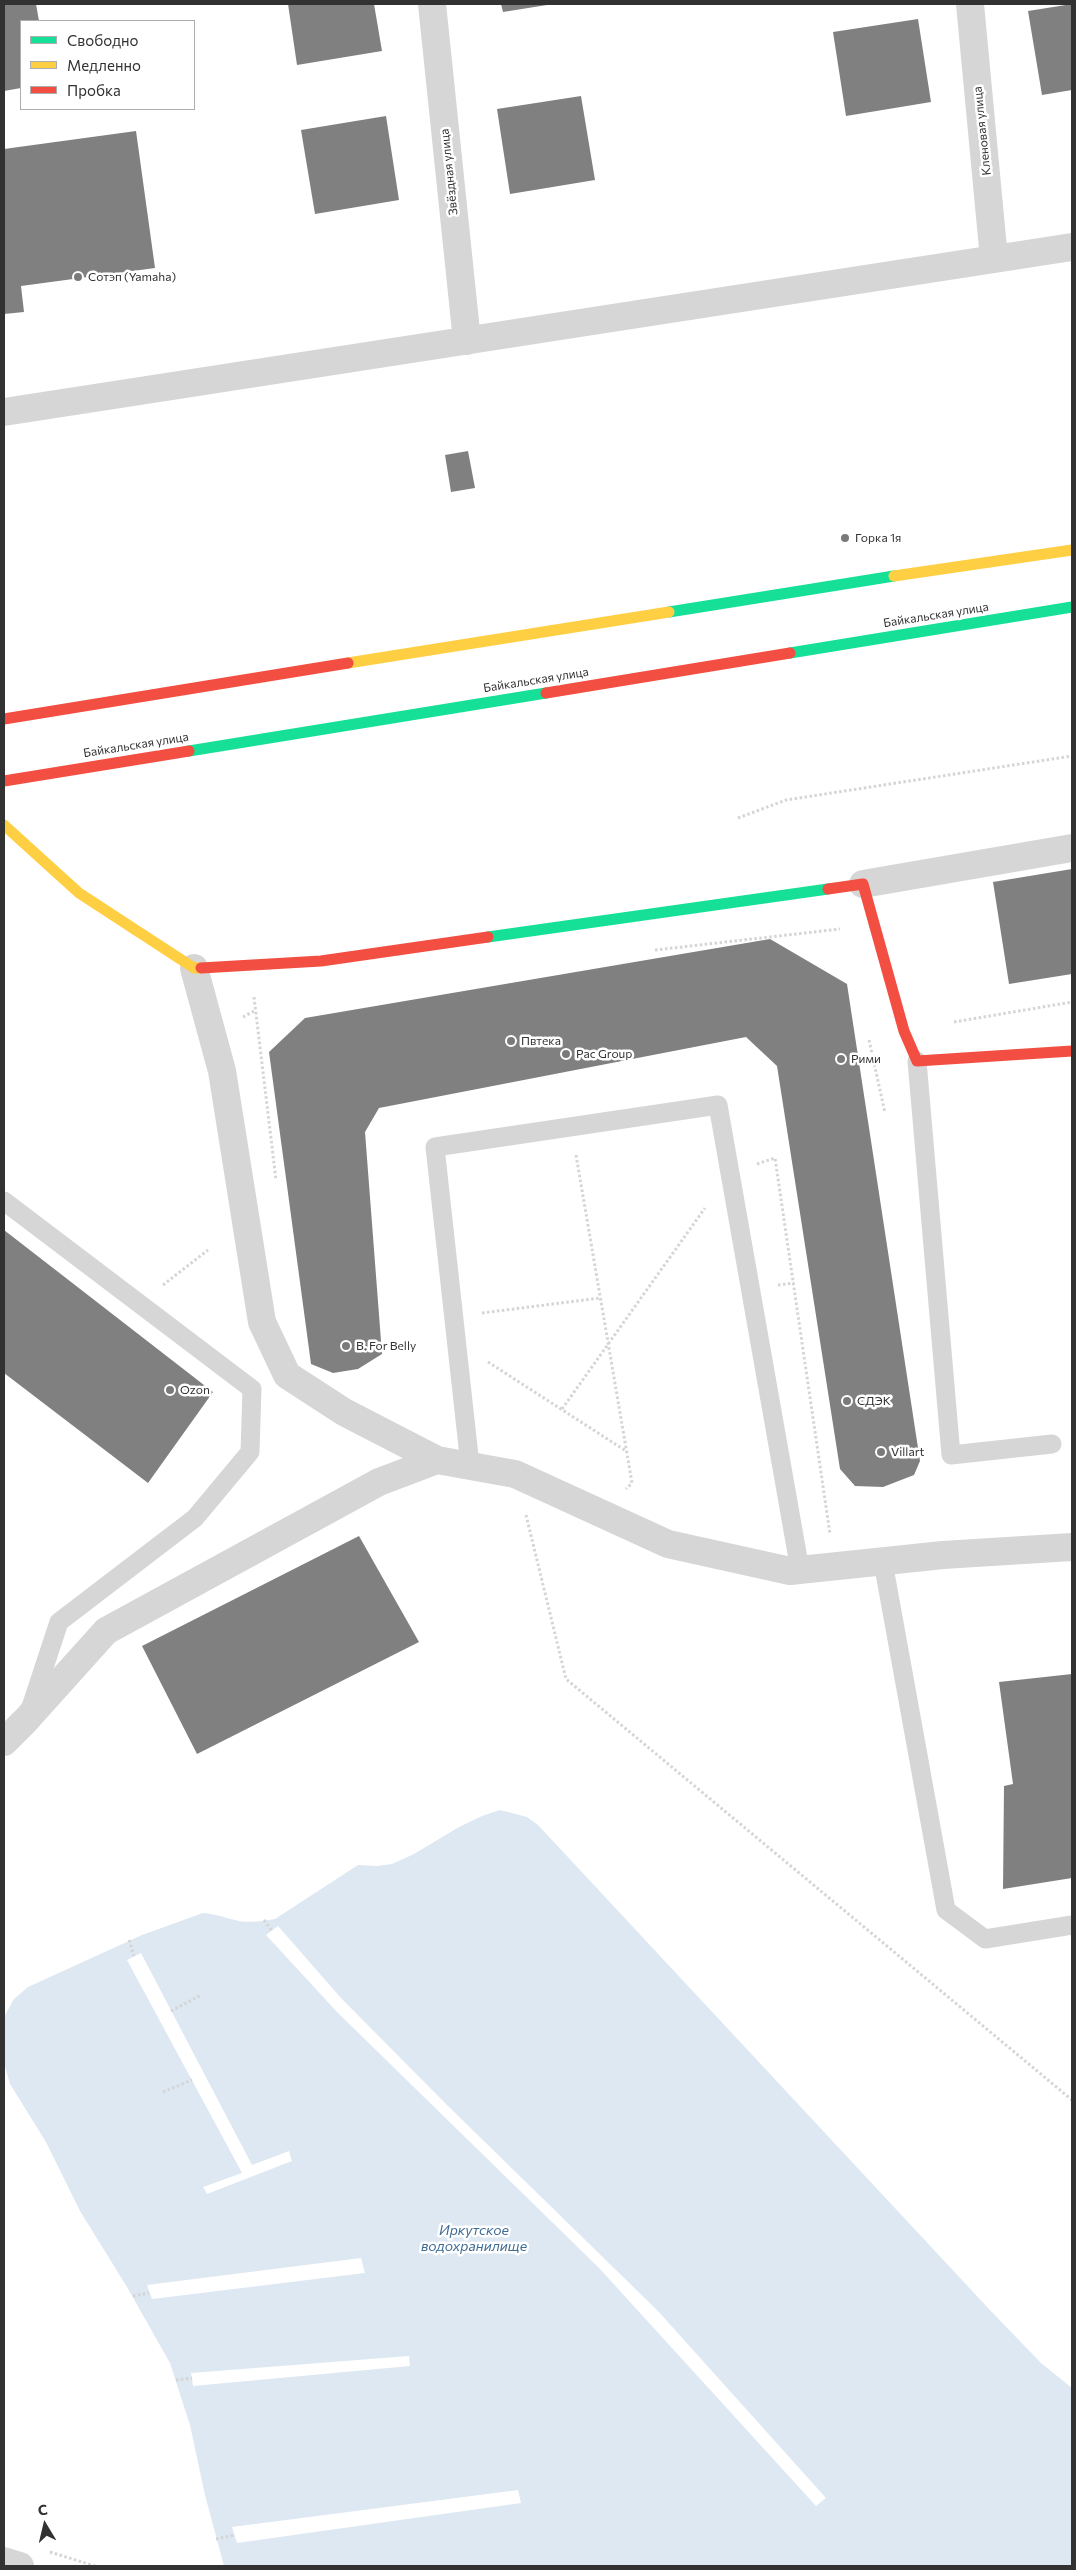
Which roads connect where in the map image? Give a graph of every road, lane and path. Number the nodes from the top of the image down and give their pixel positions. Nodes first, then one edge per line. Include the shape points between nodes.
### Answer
1 (432, 4) edge
2 (970, 4) edge
3 (1072, 247) edge
4 (994, 259) junction
5 (467, 341) junction
6 (4, 412) edge
7 (1072, 550) edge
8 (1072, 607) edge
9 (4, 719) edge
10 (1072, 756) edge
11 (4, 781) edge
12 (738, 818) dead end
13 (4, 825) edge
14 (1072, 848) edge
15 (863, 884) junction
16 (845, 929) dead end
17 (648, 951) dead end
18 (250, 965) junction
19 (194, 968) junction
20 (264, 995) dead end
21 (254, 996) junction
22 (1072, 1002) edge
23 (904, 1031) junction
24 (869, 1039) dead end
25 (1072, 1051) edge
26 (917, 1062) junction
27 (885, 1114) dead end
28 (572, 1126) junction
29 (730, 1173) junction
30 (277, 1187) dead end
31 (4, 1201) edge
32 (208, 1250) dead end
33 (600, 1298) junction
34 (139, 1304) junction
35 (454, 1317) junction
36 (457, 1341) junction
37 (608, 1344) junction
38 (562, 1409) junction
39 (1052, 1444) dead end
40 (626, 1451) junction
41 (437, 1460) junction
42 (470, 1465) junction
43 (516, 1474) junction
44 (606, 1515) junction
45 (1072, 1547) edge
46 (884, 1562) junction
47 (835, 1567) junction
48 (800, 1570) junction
49 (26, 1720) junction
50 (4, 1742) edge
51 (264, 1920) dead end
52 (1072, 1926) edge
53 (272, 1931) dead end
54 (129, 1940) dead end
55 (134, 1956) dead end
56 (201, 1995) dead end
57 (171, 2011) dead end
58 (192, 2080) dead end
59 (163, 2092) dead end
60 (1072, 2100) edge
61 (149, 2293) dead end
62 (133, 2296) dead end
63 (192, 2378) dead end
64 (176, 2380) dead end
65 (235, 2535) dead end
66 (216, 2540) dead end
67 (4, 2561) edge
68 (20, 2566) edge

1 - 5 street, Звёздная улица
2 - 4 street, Кленовая улица
3 - 4 street
4 - 5 street
5 - 6 street
7 - 9 main road
8 - 11 main road, Байкальская улица
10 - 12 path via 786,800
13 - 19 main road via 79,893
14 - 15 street
15 - 18 main road via 321,961
15 - 23 main road
16 - 17 path
18 - 19 main road
18 - 21 path
19 - 41 street via 222,1071 262,1322 287,1375 344,1412
20 - 21 path
21 - 30 path
22 - 23 path
23 - 26 main road
24 - 27 path
25 - 26 main road
26 - 39 lane via 951,1455
28 - 29 lane via 718,1105
28 - 33 path
28 - 35 lane via 435,1147
29 - 37 path
29 - 47 path via 776,1158
29 - 48 lane
31 - 34 lane
32 - 34 path
33 - 35 path
33 - 37 path
34 - 49 lane via 252,1389 250,1452 195,1518 59,1622
35 - 36 lane
36 - 38 path
36 - 42 lane
37 - 38 path
37 - 40 path
38 - 40 path
40 - 44 path via 632,1483
41 - 42 street
41 - 49 street via 371,1486 106,1631
42 - 43 street
43 - 44 street
43 - 60 path via 566,1679
44 - 48 street via 668,1544 790,1571
45 - 46 street
46 - 47 street
46 - 52 lane via 946,1910 985,1939
47 - 48 street
49 - 50 street
51 - 53 path
54 - 55 path
56 - 57 path
58 - 59 path
61 - 62 path
63 - 64 path
65 - 66 path
67 - 68 street

